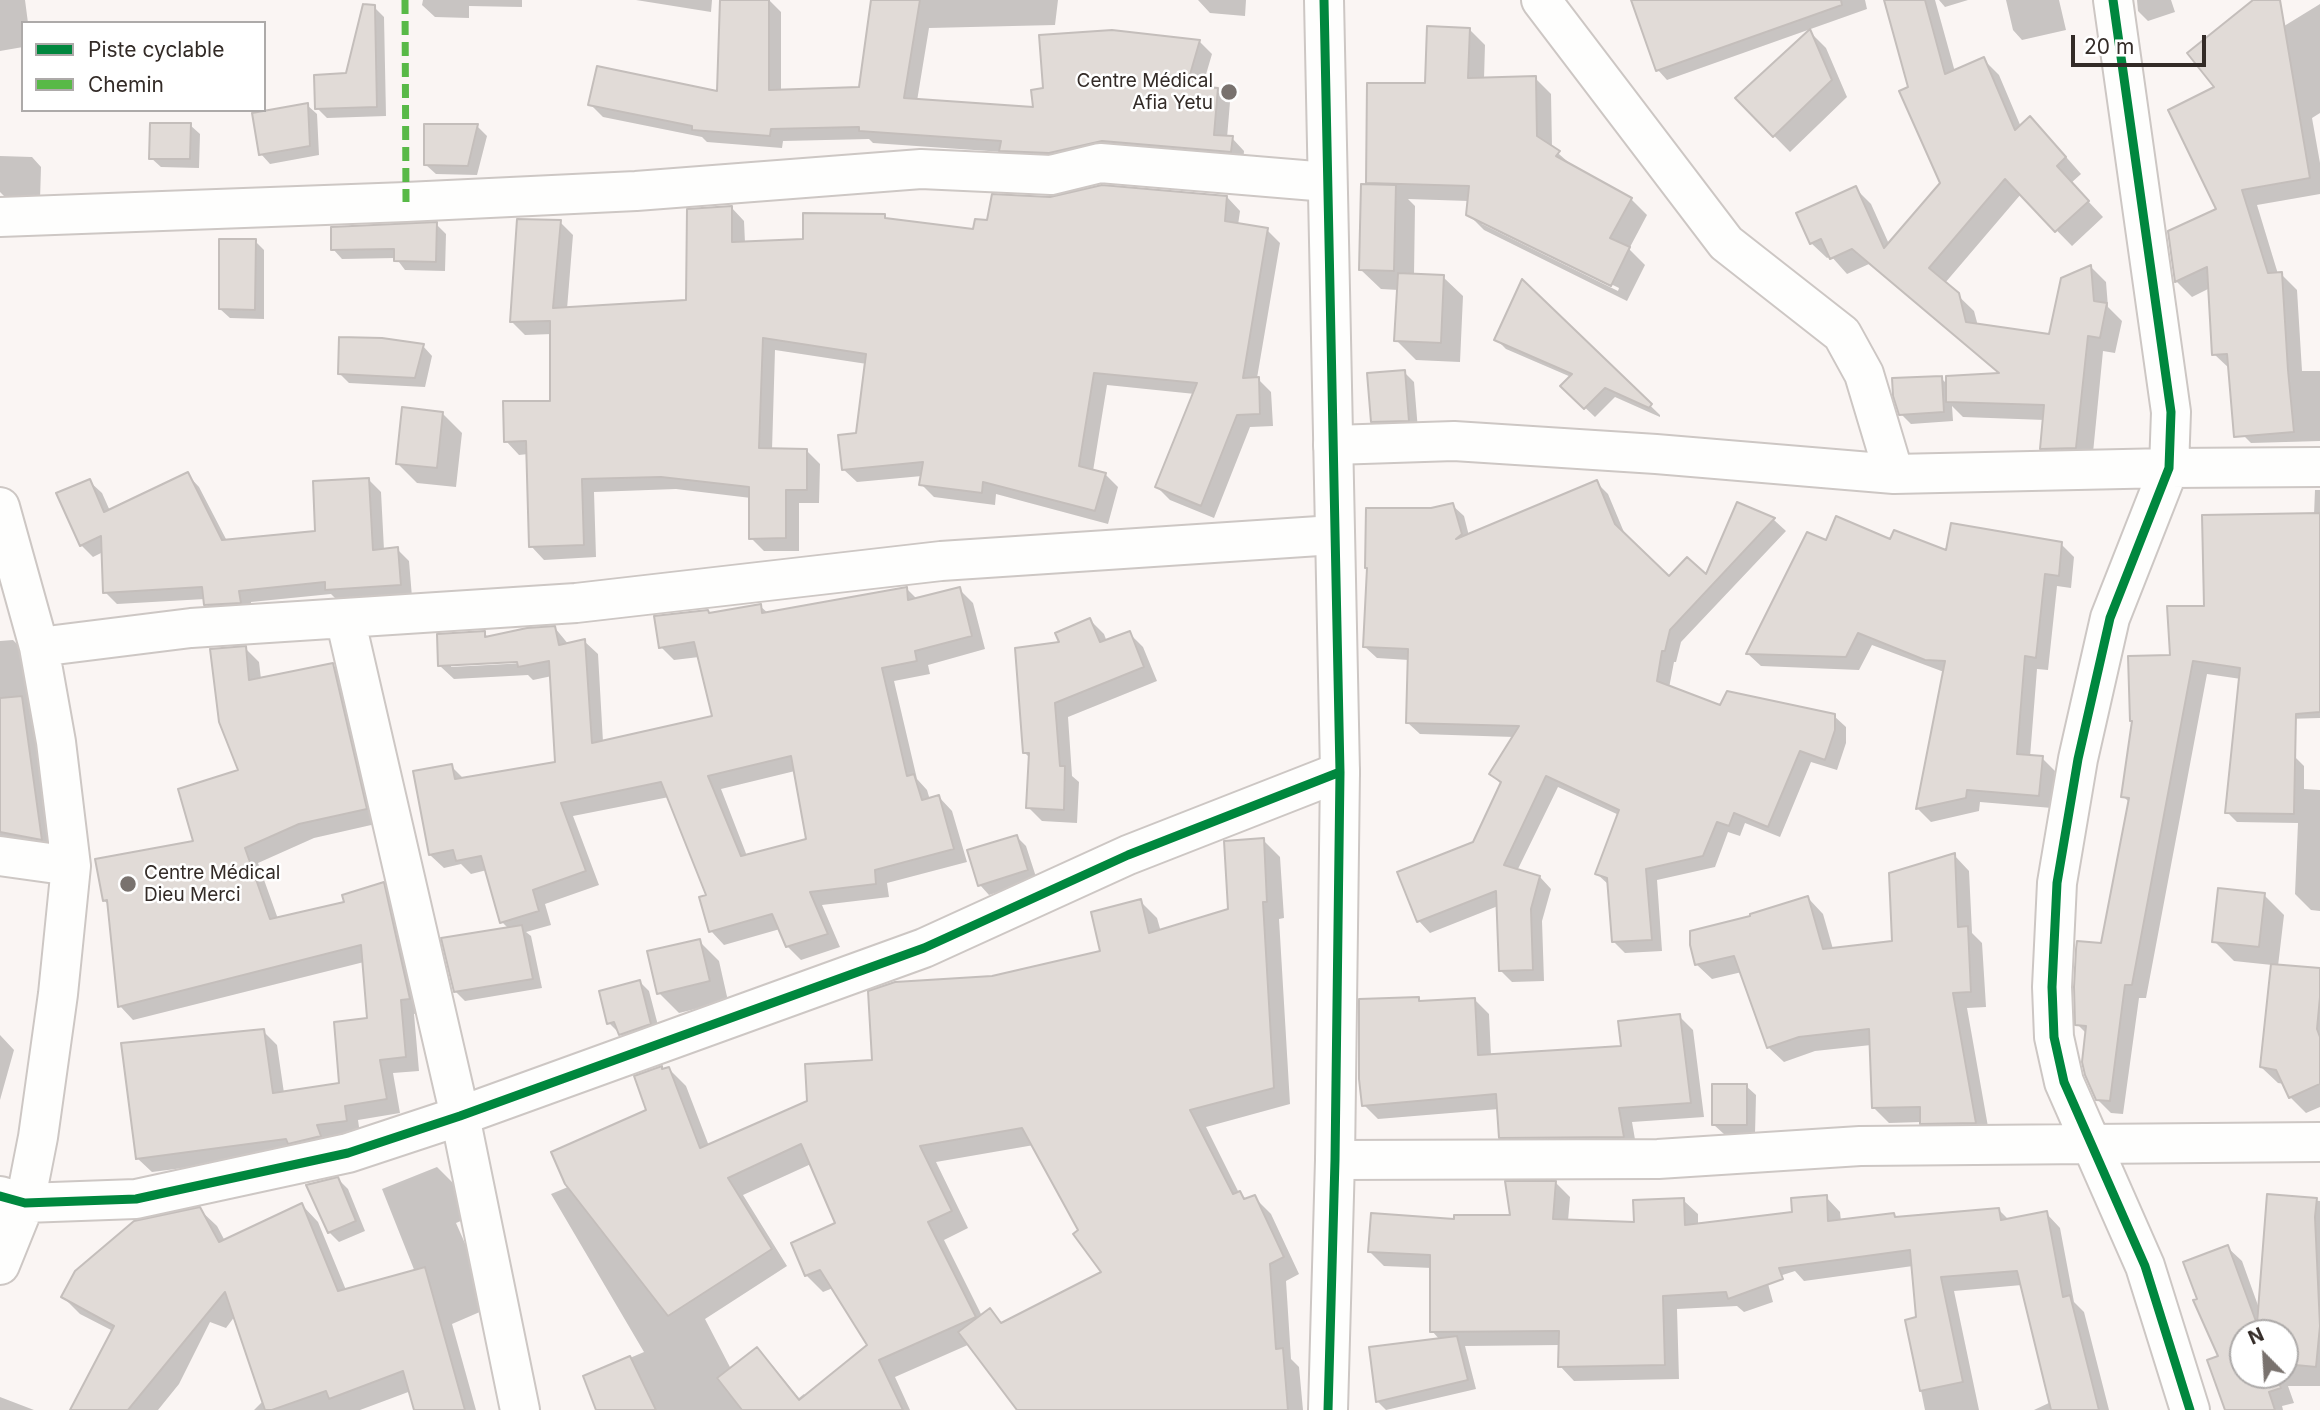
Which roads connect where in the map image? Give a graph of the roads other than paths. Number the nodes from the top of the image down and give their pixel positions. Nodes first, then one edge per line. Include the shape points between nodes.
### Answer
1 (1324, 0) edge
2 (1541, 0) edge
3 (2113, 0) edge
4 (1327, 182) junction
5 (0, 217) edge
6 (1333, 444) junction
7 (2320, 467) edge
8 (2169, 468) junction
9 (1894, 474) junction
10 (0, 507) edge
11 (1334, 535) junction
12 (345, 618) junction
13 (39, 646) junction
14 (1340, 772) junction
15 (0, 856) edge
16 (71, 866) junction
17 (460, 1116) junction
18 (2320, 1142) edge
19 (2092, 1143) junction
20 (1335, 1160) junction
21 (13, 1200) edge
22 (0, 1265) edge
23 (520, 1410) edge
24 (1328, 1410) edge
25 (2190, 1410) edge

1 - 4 street
2 - 9 street via 1726,243 1842,334 1864,374
3 - 8 street via 2171,412
4 - 5 street via 1100,163 1051,175 920,169 609,192
4 - 6 street
6 - 9 street via 1454,441
6 - 11 street
7 - 8 street
8 - 9 street
8 - 19 street via 2110,618 2078,759 2057,883 2054,1037 2064,1082
10 - 13 street
11 - 12 street via 942,561 576,603
11 - 14 street
12 - 13 street via 191,628
12 - 17 street
13 - 16 street
14 - 17 street via 1128,855 924,948
14 - 20 street
15 - 16 street
16 - 21 street via 38,1137
17 - 21 street via 348,1153 136,1199
17 - 23 street
18 - 19 street
19 - 20 street via 1860,1146 1658,1159
19 - 25 street via 2145,1266
20 - 24 street
21 - 22 street

